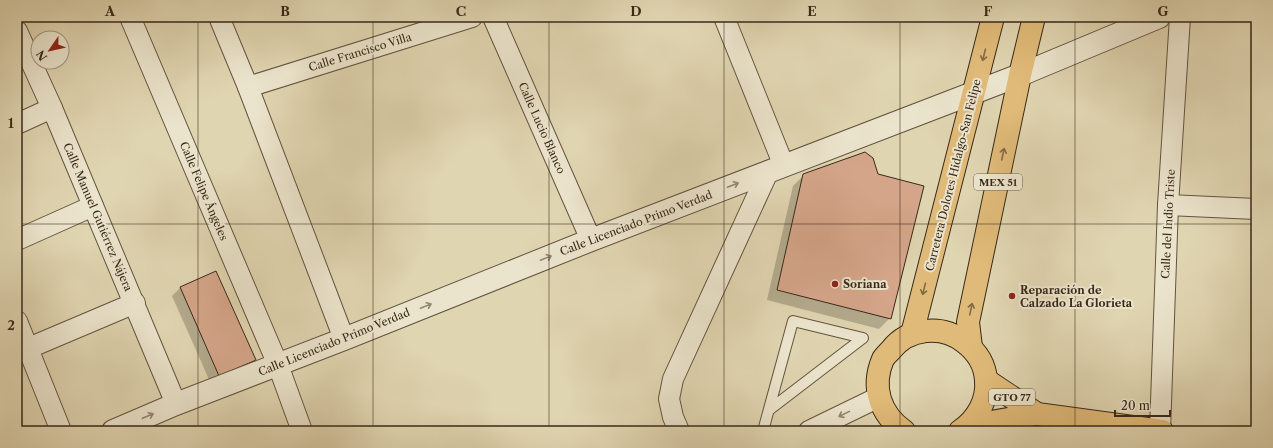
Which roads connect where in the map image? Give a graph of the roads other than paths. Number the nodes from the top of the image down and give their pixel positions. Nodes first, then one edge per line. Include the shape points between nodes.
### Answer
1 (130, 17) edge
2 (219, 17) edge
3 (472, 17) edge
4 (493, 17) edge
5 (724, 17) edge
6 (993, 17) edge
7 (1034, 17) edge
8 (1159, 17) edge
9 (1180, 17) edge
10 (17, 31) edge
11 (1020, 75) junction
12 (248, 87) junction
13 (975, 92) junction
14 (52, 108) junction
15 (17, 124) edge
16 (776, 169) junction
17 (1168, 205) junction
18 (93, 206) junction
19 (1256, 209) edge
20 (17, 240) edge
21 (591, 240) junction
22 (135, 304) junction
23 (17, 321) edge
24 (912, 334) junction
25 (344, 338) junction
26 (971, 347) junction
27 (23, 350) edge
28 (278, 365) junction
29 (986, 380) junction
30 (879, 397) junction
31 (176, 404) junction
32 (769, 410) junction
33 (1037, 414) junction
34 (964, 428) edge
35 (61, 431) edge
36 (113, 431) edge
37 (302, 431) edge
38 (679, 431) edge
39 (763, 431) edge
40 (809, 431) edge
41 (904, 431) edge
42 (1160, 431) edge

1 - 28 street, Calle Felipe Ángeles
2 - 12 street
3 - 12 street, Calle Francisco Villa
4 - 21 street, Calle Lucio Blanco
5 - 16 street
6 -> 13 main road, Carretera Dolores Hidalgo-San Felipe
7 - 11 main road, MEX 51
8 - 11 street, Calle Licenciado Primo Verdad
9 - 17 street, Calle del Indio Triste
10 - 14 street, Calle Manuel Gutiérrez Nájera
11 - 13 street, Calle Licenciado Primo Verdad
26 -> 11 main road, MEX 51 via 968,322
12 - 25 street
13 - 16 street, Calle Licenciado Primo Verdad
13 -> 24 main road, Carretera Dolores Hidalgo-San Felipe
14 - 15 street
14 - 18 street, Calle Manuel Gutiérrez Nájera
21 -> 16 street, Calle Licenciado Primo Verdad
16 - 38 street via 673,379 669,399
17 - 19 street
17 - 42 street, Calle del Indio Triste
18 - 20 street
18 - 22 street, Calle Manuel Gutiérrez Nájera
25 -> 21 street, Calle Licenciado Primo Verdad
22 - 27 street
22 - 31 street, Calle Manuel Gutiérrez Nájera
23 - 27 street
24 - 26 main road, MEX 51 via 928,330 944,332 959,338
24 - 30 main road, MEX 51 via 896,344 884,359 878,377
25 - 28 street, Calle Licenciado Primo Verdad
26 - 29 main road, MEX 51 via 981,362
27 - 35 street
28 - 31 street, Calle Licenciado Primo Verdad
28 - 37 street, Calle Felipe Ángeles
29 - 33 main road, GTO 77
29 - 34 main road, MEX 51 via 985,397 979,413
30 -> 40 street
30 - 41 main road, MEX 51 via 884,412
36 -> 31 street, Calle Licenciado Primo Verdad
32 - 32 lane via 793,321 863,338 844,352
32 - 39 lane
33 - 34 main road, GTO 77
33 - 42 main road, GTO 77

